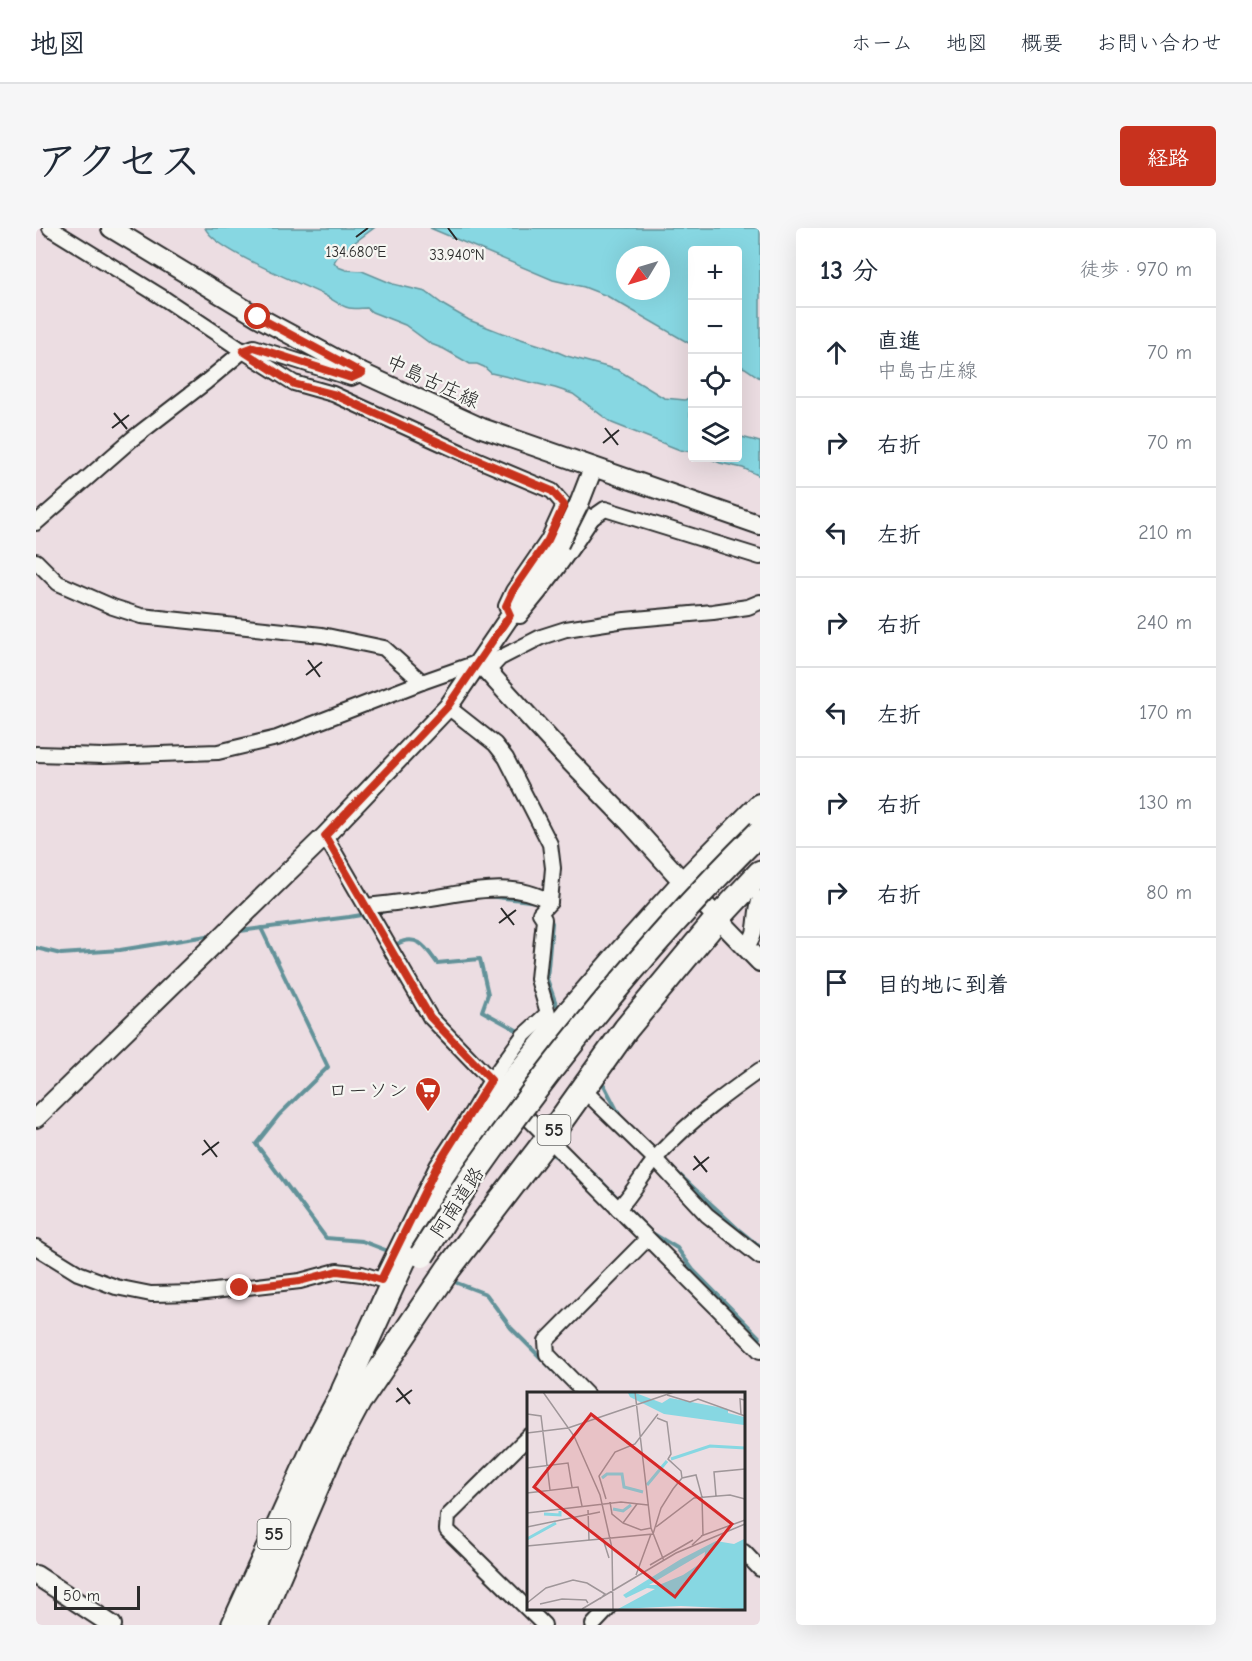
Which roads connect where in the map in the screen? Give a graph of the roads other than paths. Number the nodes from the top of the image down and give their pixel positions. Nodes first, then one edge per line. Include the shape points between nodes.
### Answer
1 (50, 228) edge
2 (111, 228) edge
3 (243, 351) junction
4 (362, 373) junction
5 (593, 468) junction
6 (572, 505) junction
7 (592, 518) junction
8 (36, 523) edge
9 (760, 525) edge
10 (760, 557) edge
11 (36, 561) edge
12 (760, 602) edge
13 (510, 615) junction
14 (483, 667) junction
15 (422, 682) junction
16 (448, 706) junction
17 (36, 754) edge
18 (760, 806) edge
19 (760, 832) edge
20 (325, 836) junction
21 (760, 851) edge
22 (760, 873) edge
23 (684, 883) junction
24 (760, 898) edge
25 (546, 906) junction
26 (370, 911) junction
27 (718, 918) junction
28 (746, 947) junction
29 (760, 962) edge
30 (760, 1070) edge
31 (497, 1086) junction
32 (591, 1097) dead end
33 (36, 1118) edge
34 (476, 1120) junction
35 (549, 1137) junction
36 (658, 1155) junction
37 (621, 1205) junction
38 (647, 1239) junction
39 (36, 1247) edge
40 (760, 1257) edge
41 (429, 1259) junction
42 (756, 1341) edge
43 (577, 1391) edge
44 (353, 1393) junction
45 (527, 1438) edge
46 (745, 1553) edge
47 (760, 1569) edge
48 (36, 1575) edge
49 (527, 1608) edge
50 (529, 1610) edge
51 (607, 1610) edge
52 (112, 1625) edge
53 (234, 1625) edge
54 (257, 1625) edge
55 (544, 1625) edge
56 (592, 1625) edge

1 - 3 street
2 - 4 street, 中島古庄線 via 258,317
3 - 4 street via 254,347 351,378
3 - 6 street via 294,384 333,394 552,491
3 - 8 street via 132,439
4 - 5 street, 中島古庄線 via 482,428
5 - 6 street
5 - 9 street, 中島古庄線
6 - 7 street
6 - 13 street, bridge via 559,544
6 - 13 street via 513,591 506,606
7 - 10 street via 606,509
7 - 13 street via 520,616
11 - 15 street via 58,583 141,616 322,635 384,648
12 - 14 street via 713,612 566,629 541,637
13 - 14 street
14 - 15 street
14 - 16 street
14 - 23 street
15 - 17 street via 277,738 218,752
16 - 20 street
16 - 25 street via 495,744 506,758 550,844 553,868
18 - 23 highway, 55
19 - 41 highway, 阿南道路 / 55, bridge via 702,890 561,1055 475,1173
20 - 26 street
20 - 33 street
21 - 41 highway, 阿南道路 / 55 via 711,901 597,1033
22 - 27 highway, 55
23 - 27 street
23 - 31 highway, 55 via 568,1014
24 - 28 street via 756,934
25 - 26 street via 540,896 500,889
25 - 31 street via 540,913 544,926 538,979 548,1013 525,1033
26 - 31 street via 430,1017
27 - 28 street
27 - 35 highway, 55 via 626,1029
28 - 29 street
30 - 36 street via 710,1106
31 - 34 highway, 55
31 - 35 street
32 - 36 street
34 - 39 street via 437,1166 381,1280 337,1271 300,1281 197,1293 151,1294 78,1273
34 - 44 highway, 55 via 402,1262
35 - 37 street
35 - 44 highway, 55
36 - 37 street
36 - 40 street via 707,1215
37 - 38 street
38 - 42 street
38 - 43 street via 546,1341 547,1354
41 - 44 highway, 阿南道路 / 55
44 - 53 highway, 阿南道路 / 55 via 316,1444
44 - 54 highway, 阿南道路 / 55
45 - 49 street via 448,1516 447,1530
46 - 47 street
48 - 52 street
50 - 55 street
51 - 56 street

